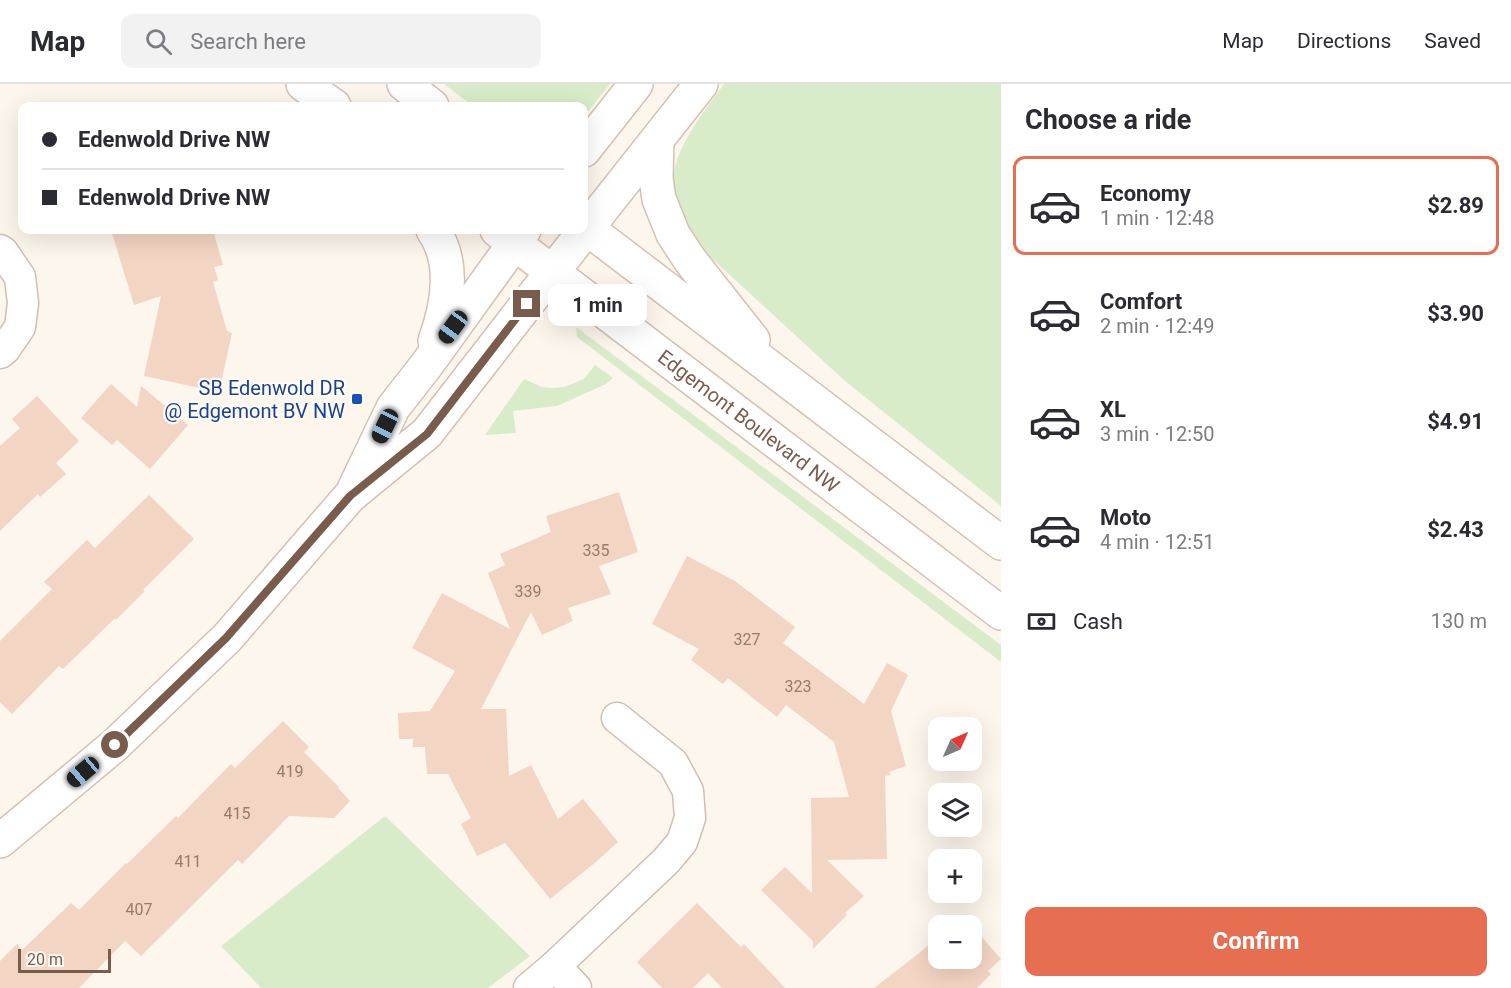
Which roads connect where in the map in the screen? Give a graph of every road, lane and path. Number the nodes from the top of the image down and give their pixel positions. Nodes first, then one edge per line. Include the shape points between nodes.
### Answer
1 (303, 84) edge
2 (404, 84) edge
3 (636, 84) edge
4 (701, 84) edge
5 (328, 102) edge
6 (427, 102) edge
7 (657, 140) junction
8 (588, 145) edge
9 (588, 223) edge
10 (588, 229) edge
11 (436, 234) edge
12 (512, 234) edge
13 (580, 234) edge
14 (0, 250) edge
15 (552, 272) junction
16 (0, 353) edge
17 (428, 363) junction
18 (783, 378) junction
19 (350, 496) junction
20 (1001, 543) edge
21 (1001, 614) edge
22 (617, 718) dead end
23 (0, 841) edge
24 (555, 966) junction
25 (529, 988) edge
26 (576, 988) edge

1 - 5 main road
2 - 6 main road
3 - 8 main road
4 - 7 main road
7 - 9 main road
7 - 18 main road via 659,199 673,234
10 - 18 main road
11 - 17 main road via 447,265 447,296
12 - 15 main road, Edgemont Boulevard NW
12 - 17 main road
13 - 15 main road
14 - 16 street via 20,278 23,303 20,327
15 - 19 main road via 427,434
15 - 21 main road, Edgemont Boulevard NW
17 - 19 main road via 393,408
18 - 20 main road
19 - 23 main road via 226,638 115,745
22 - 24 street via 673,763 688,791 690,818 682,842 666,861
24 - 25 street
24 - 26 street

